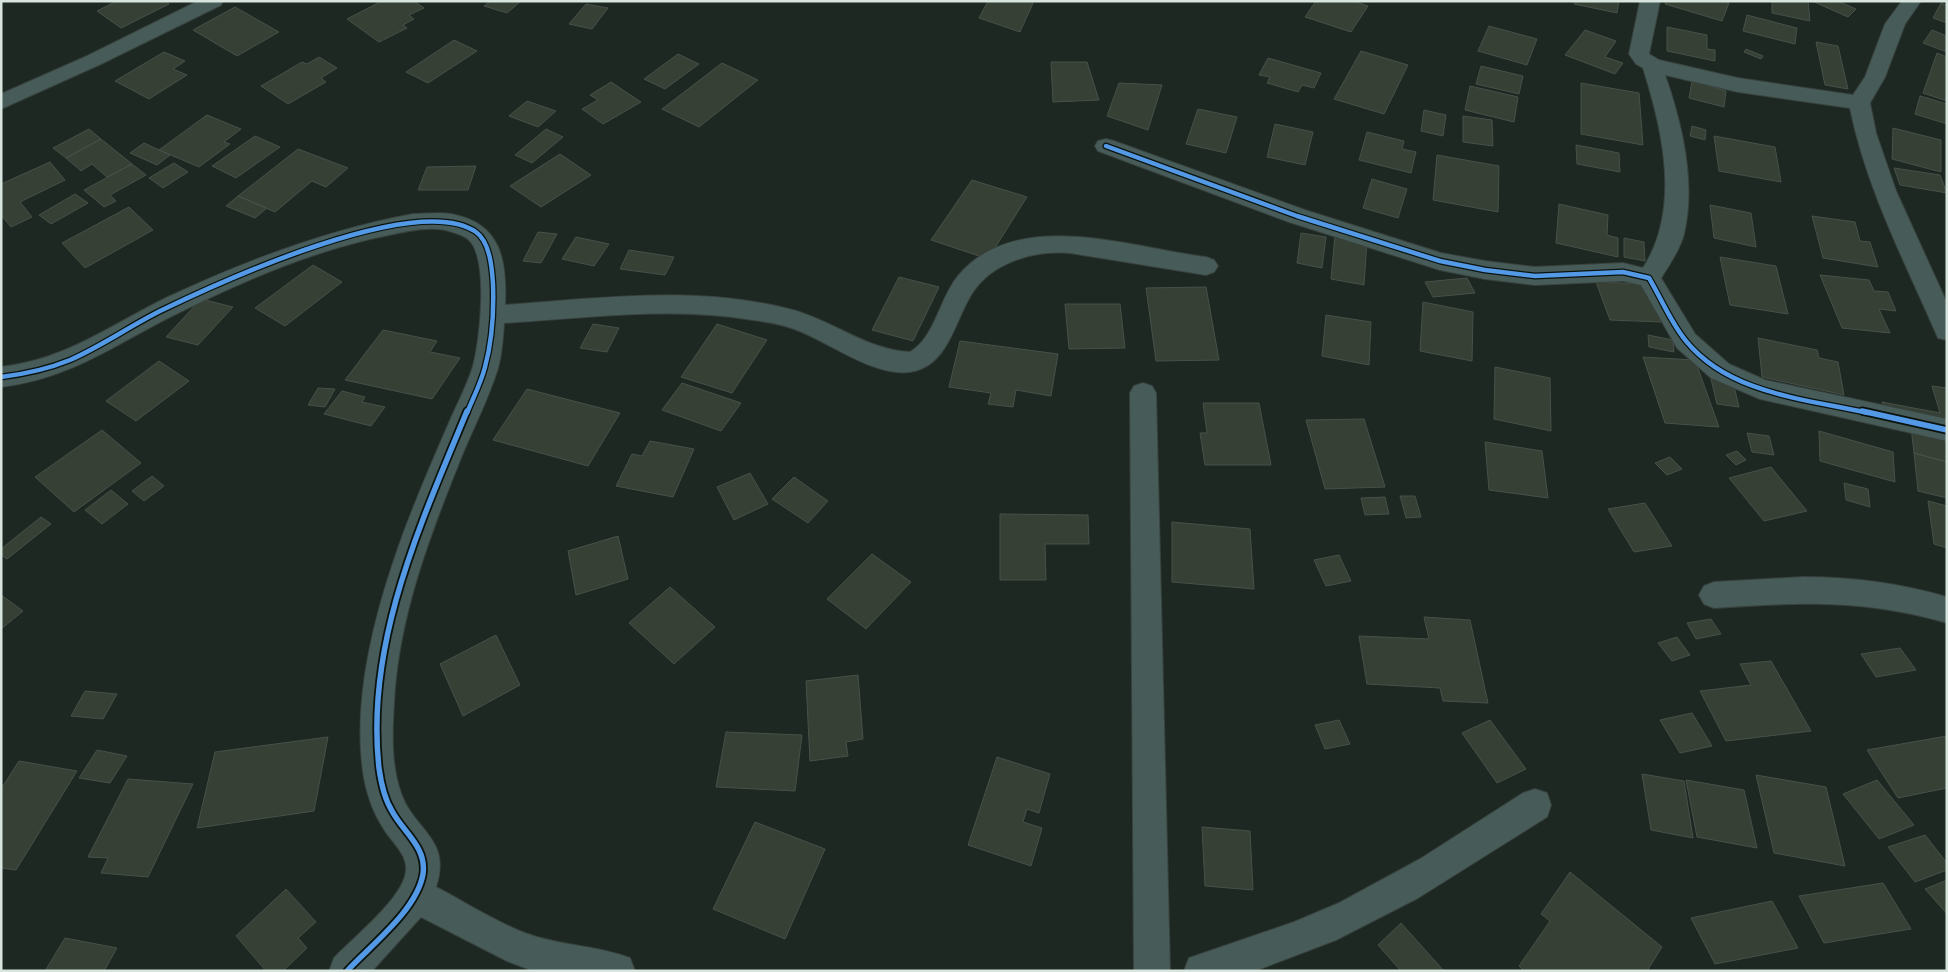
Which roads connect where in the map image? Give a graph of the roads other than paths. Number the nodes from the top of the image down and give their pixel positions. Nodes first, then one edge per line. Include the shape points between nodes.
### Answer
1 (214, 1) edge
2 (1650, 1) edge
3 (1912, 1) edge
4 (1652, 65) junction
5 (1, 102) edge
6 (1859, 103) junction
7 (1106, 146) dead end
8 (1206, 266) dead end
9 (1649, 278) junction
10 (493, 315) junction
11 (1947, 331) edge
12 (1, 377) edge
13 (1143, 393) dead end
14 (1947, 430) edge
15 (1714, 595) dead end
16 (1947, 610) edge
17 (1535, 805) dead end
18 (415, 895) junction
19 (347, 971) edge
20 (617, 971) edge
21 (1152, 971) edge
22 (1202, 971) edge

1 - 5 street
2 - 4 street via 1640,54
3 - 6 street via 1896,24 1875,77
4 - 6 street via 1738,85
4 - 9 street via 1663,97 1671,143 1675,210 1672,236
6 - 11 street via 1863,126 1886,192
7 - 9 street via 1297,216 1440,261 1535,276 1623,272
8 - 10 street via 1066,245 1046,244 1019,249 984,268 968,281 955,299 934,347 923,358 910,362 867,352 790,318 742,310 655,304
9 - 14 street via 1686,341 1720,371 1760,389
10 - 12 street via 491,262 487,248 475,232 465,226 443,222 394,225 296,253 193,296 56,366
10 - 18 street via 485,368 433,488 388,630 378,685 379,773 383,794 393,814 421,854 423,872
13 - 21 street
15 - 16 street via 1814,588 1849,589 1886,594
17 - 22 street via 1364,910 1282,944
18 - 19 street
18 - 20 street via 519,948 559,961

